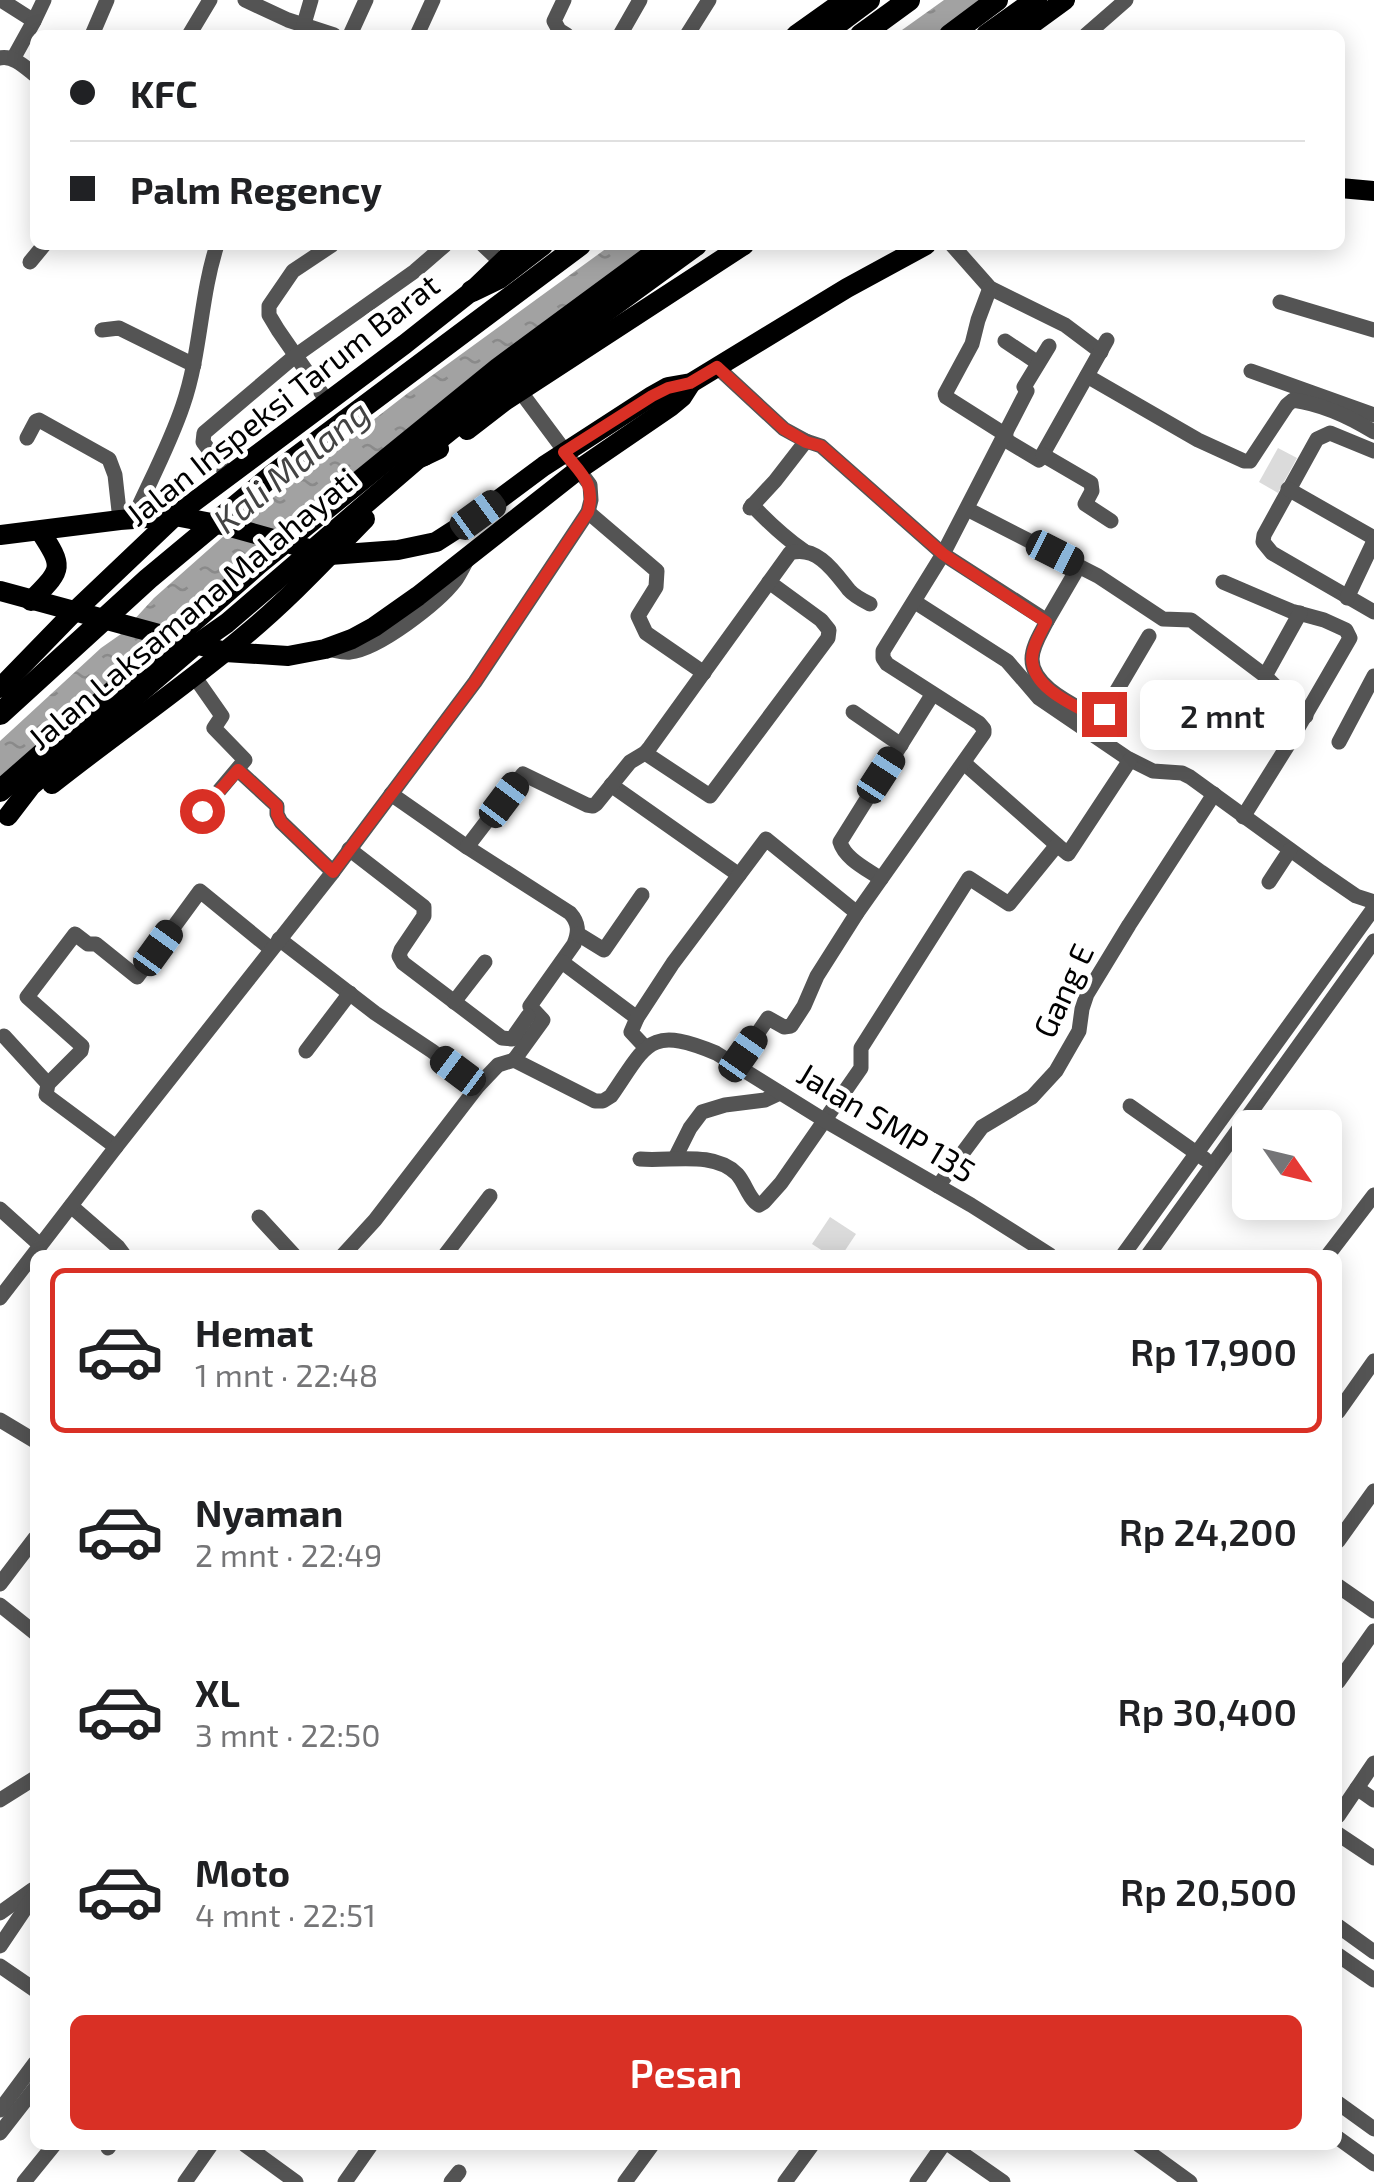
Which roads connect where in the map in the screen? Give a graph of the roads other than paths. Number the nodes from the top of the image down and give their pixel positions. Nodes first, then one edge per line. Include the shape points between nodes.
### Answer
1 (1, 0) edge
2 (44, 0) edge
3 (106, 0) edge
4 (210, 0) edge
5 (246, 0) edge
6 (311, 0) edge
7 (366, 0) edge
8 (434, 0) edge
9 (564, 0) edge
10 (640, 0) edge
11 (709, 0) edge
12 (845, 0) edge
13 (869, 0) edge
14 (909, 0) edge
15 (997, 0) edge
16 (1036, 0) edge
17 (1065, 0) edge
18 (1126, 0) edge
19 (34, 22) junction
20 (304, 24) junction
21 (94, 30) edge
22 (192, 30) edge
23 (320, 30) edge
24 (352, 30) edge
25 (420, 30) edge
26 (559, 30) edge
27 (623, 30) edge
28 (690, 30) edge
29 (803, 30) edge
30 (829, 30) edge
31 (868, 30) edge
32 (957, 30) edge
33 (994, 30) edge
34 (1024, 30) edge
35 (1092, 30) edge
36 (7, 58) edge
37 (30, 71) edge
38 (1345, 188) edge
39 (1374, 191) edge
40 (40, 250) edge
41 (215, 250) edge
42 (324, 250) edge
43 (439, 250) edge
44 (488, 250) edge
45 (514, 250) edge
46 (535, 250) edge
47 (573, 250) edge
48 (659, 250) edge
49 (689, 250) edge
50 (736, 250) edge
51 (917, 250) edge
52 (956, 250) edge
53 (30, 262) dead end
54 (501, 262) junction
55 (990, 288) junction
56 (472, 291) junction
57 (1280, 302) dead end
58 (102, 330) dead end
59 (1374, 330) edge
60 (1004, 341) dead end
61 (1048, 346) dead end
62 (295, 356) junction
63 (1038, 363) junction
64 (194, 365) junction
65 (717, 367) junction
66 (1251, 371) dead end
67 (1088, 376) junction
68 (520, 391) junction
69 (327, 401) junction
70 (1374, 415) edge
71 (1374, 432) edge
72 (1005, 437) junction
73 (27, 438) dead end
74 (806, 442) junction
75 (1374, 451) edge
76 (1043, 454) junction
77 (424, 455) junction
78 (571, 461) junction
79 (229, 476) junction
80 (1288, 489) junction
81 (379, 504) junction
82 (967, 508) junction
83 (588, 512) junction
84 (175, 516) junction
85 (126, 519) junction
86 (1111, 521) dead end
87 (40, 531) junction
88 (0, 534) edge
89 (1374, 539) edge
90 (310, 550) junction
91 (387, 550) junction
92 (804, 551) junction
93 (943, 554) junction
94 (1078, 566) junction
95 (769, 582) junction
96 (1223, 582) dead end
97 (0, 592) edge
98 (1347, 598) junction
99 (31, 601) junction
100 (915, 602) junction
101 (870, 604) dead end
102 (74, 612) junction
103 (1374, 612) edge
104 (1300, 613) junction
105 (1046, 622) junction
106 (1150, 636) dead end
107 (191, 643) junction
108 (225, 652) junction
109 (288, 656) junction
110 (704, 673) junction
111 (198, 674) junction
112 (1265, 676) junction
113 (1374, 676) edge
114 (0, 688) edge
115 (932, 695) junction
116 (853, 712) dead end
117 (0, 714) edge
118 (1306, 716) junction
119 (1339, 742) dead end
120 (900, 746) junction
121 (645, 753) junction
122 (1130, 760) junction
123 (964, 763) junction
124 (238, 770) junction
125 (611, 784) junction
126 (0, 792) edge
127 (391, 794) junction
128 (1214, 794) junction
129 (202, 811) dead end
130 (1243, 817) junction
131 (4, 820) edge
132 (1057, 845) junction
133 (467, 848) junction
134 (350, 850) junction
135 (1290, 850) junction
136 (333, 872) junction
137 (739, 875) junction
138 (881, 879) junction
139 (1269, 882) dead end
140 (642, 895) dead end
141 (1374, 905) edge
142 (857, 913) junction
143 (578, 934) junction
144 (1374, 942) edge
145 (275, 944) junction
146 (485, 962) dead end
147 (562, 962) junction
148 (350, 994) junction
149 (454, 1002) junction
150 (528, 1016) dead end
151 (637, 1018) junction
152 (4, 1036) dead end
153 (645, 1047) junction
154 (306, 1051) dead end
155 (514, 1060) junction
156 (736, 1065) junction
157 (48, 1084) junction
158 (478, 1086) junction
159 (780, 1093) junction
160 (1130, 1106) dead end
161 (824, 1120) junction
162 (116, 1146) junction
163 (1196, 1153) junction
164 (675, 1158) junction
165 (640, 1159) dead end
166 (1212, 1164) junction
167 (938, 1186) junction
168 (1374, 1195) edge
169 (490, 1196) dead end
170 (71, 1206) junction
171 (0, 1209) edge
172 (259, 1217) dead end
173 (40, 1245) junction
174 (36, 1250) edge
175 (120, 1250) edge
176 (289, 1250) edge
177 (347, 1250) edge
178 (450, 1250) edge
179 (1032, 1250) edge
180 (1126, 1250) edge
181 (1152, 1250) edge
182 (1332, 1250) edge
183 (30, 1258) edge
184 (0, 1298) edge
185 (1374, 1362) edge
186 (1342, 1406) edge
187 (0, 1420) edge
188 (30, 1438) edge
189 (1374, 1491) edge
190 (1342, 1535) edge
191 (30, 1545) edge
192 (0, 1584) edge
193 (1342, 1589) edge
194 (0, 1605) edge
195 (1374, 1611) edge
196 (30, 1629) edge
197 (1374, 1631) edge
198 (1342, 1676) edge
199 (1374, 1763) edge
200 (30, 1781) edge
201 (1357, 1788) junction
202 (0, 1800) edge
203 (1374, 1800) edge
204 (1342, 1810) edge
205 (1342, 1837) edge
206 (1374, 1858) edge
207 (30, 1894) edge
208 (30, 1899) edge
209 (0, 1913) edge
210 (1342, 1929) edge
211 (0, 1946) edge
212 (1374, 1952) edge
213 (1342, 1958) edge
214 (0, 1966) edge
215 (1374, 1980) edge
216 (30, 1987) edge
217 (30, 2073) edge
218 (30, 2094) edge
219 (1342, 2106) edge
220 (0, 2110) edge
221 (1374, 2129) edge
222 (0, 2133) edge
223 (1342, 2141) edge
224 (50, 2150) edge
225 (208, 2150) edge
226 (252, 2150) edge
227 (367, 2150) edge
228 (648, 2150) edge
229 (808, 2150) edge
230 (942, 2150) edge
231 (954, 2150) edge
232 (1146, 2150) edge
233 (260, 2156) junction
234 (1374, 2164) edge
235 (24, 2182) edge
236 (186, 2182) edge
237 (276, 2182) edge
238 (296, 2182) edge
239 (345, 2182) edge
240 (624, 2182) edge
241 (786, 2182) edge
242 (917, 2182) edge
243 (1003, 2182) edge
244 (1190, 2182) edge

1 - 19 street
2 - 19 street
3 - 21 street
4 - 22 street
5 - 20 street
6 - 20 street
7 - 24 street
8 - 25 street
9 - 26 street via 554,20
10 - 27 street
11 - 28 street
12 - 29 main road
13 - 30 highway
14 - 31 highway
15 - 32 highway
16 - 33 highway
17 - 34 main road
18 - 35 street
19 - 36 street
20 - 23 street
36 - 37 street
38 - 39 main road
40 - 53 street
41 - 64 street
42 - 62 street via 292,271 269,306
43 - 62 street
44 - 54 street
45 - 54 main road, Jalan Inspeksi Tarum Barat
46 - 56 highway
47 - 117 highway via 274,474
48 - 126 highway via 499,368 258,564
49 - 77 highway via 523,371
50 - 68 main road, Jalan Laksamana Malahayati
51 - 65 main road
52 - 55 street
54 - 56 main road, Jalan Inspeksi Tarum Barat
55 - 67 street via 1104,346
55 - 72 street via 972,344 945,394
56 - 69 main road, Jalan Inspeksi Tarum Barat
57 - 59 street
58 - 64 street via 119,328
60 - 63 street
61 - 63 street
62 - 69 street
62 - 79 street via 204,433 203,442
63 - 72 street
64 - 85 street via 184,405
65 - 74 street
65 - 78 main road via 652,396
66 - 70 street
67 - 71 street via 1244,462 1257,454 1293,400
67 - 76 street
68 - 77 main road, Jalan Laksamana Malahayati
68 - 78 street
69 - 79 main road, Jalan Inspeksi Tarum Barat
72 - 76 street via 1039,460
72 - 82 street
73 - 85 street via 39,420 109,459
74 - 92 street via 751,507
74 - 93 street via 821,446
75 - 80 street via 1324,434
76 - 86 street via 1091,483 1085,504
77 - 81 main road, Jalan Laksamana Malahayati
77 - 90 main road, Jalan Laksamana Malahayati
78 - 83 street via 590,485
78 - 91 main road via 436,542
78 - 109 main road via 469,556 374,627 325,649
79 - 84 main road, Jalan Inspeksi Tarum Barat
80 - 89 street
80 - 98 street via 1264,535 1265,548
81 - 90 main road, Jalan Laksamana Malahayati
81 - 91 main road via 373,530
82 - 93 street
82 - 94 street
83 - 110 street via 654,566 656,587 638,616 646,633
83 - 127 street
84 - 85 main road
84 - 90 main road
84 - 102 main road, Jalan Inspeksi Tarum Barat
85 - 87 main road
87 - 88 main road
87 - 99 main road via 58,568
89 - 98 street
90 - 91 main road
90 - 107 main road, Jalan Laksamana Malahayati via 227,623
90 - 108 main road, Jalan Laksamana Malahayati via 299,588
92 - 95 street via 790,553
92 - 101 street via 830,565
93 - 100 street
93 - 105 street
94 - 105 street
94 - 112 street via 1163,619 1191,620
95 - 110 street
95 - 121 street via 822,620 828,638 710,796
96 - 104 street
97 - 99 main road
98 - 103 street
99 - 102 main road
100 - 115 street via 883,658
100 - 122 street via 1007,661 1039,698
102 - 107 main road
102 - 114 main road, Jalan Inspeksi Tarum Barat
104 - 112 street
104 - 118 street via 1346,630 1350,638
105 - 106 street via 1032,658 1035,671 1057,695 1096,717
107 - 108 main road
107 - 131 main road, Jalan Laksamana Malahayati via 31,786
108 - 109 main road
108 - 111 main road, Jalan Laksamana Malahayati
109 - 111 main road
110 - 121 street
111 - 124 street via 222,716 214,728 245,760
111 - 131 main road, Jalan Laksamana Malahayati
112 - 118 street
113 - 119 street
115 - 120 street
115 - 123 street via 984,729
116 - 120 street
118 - 130 street
120 - 138 street via 840,842 846,855
121 - 125 street
122 - 128 street via 1182,774
122 - 132 street via 1068,854
123 - 132 street
123 - 138 street
124 - 129 street
124 - 136 street
125 - 133 street via 593,806 523,774
125 - 137 street
127 - 133 street
127 - 134 street
128 - 130 street
128 - 167 street, Gang E via 1087,994 1079,1032 1056,1071 1032,1097 982,1127
130 - 135 street
132 - 161 street via 1009,904 969,878 861,1048 861,1068
133 - 143 street via 570,914
134 - 136 street
134 - 149 street via 424,907 400,956
135 - 139 street
135 - 141 street
136 - 145 street
137 - 142 street via 766,839
137 - 151 street
138 - 142 street
140 - 143 street via 604,950
141 - 163 street
142 - 156 street via 791,1026 768,1018
143 - 147 street
144 - 166 street
145 - 148 street
145 - 157 street via 200,891 136,977 75,934 27,997 82,1046
145 - 162 street
146 - 149 street
147 - 151 street
147 - 155 street via 530,1006 543,1020
148 - 154 street
148 - 158 street
149 - 150 street via 506,1039
151 - 153 street via 631,1032
152 - 157 street
153 - 155 street via 603,1101
153 - 156 street, Jalan SMP 135 via 662,1040 697,1045
155 - 158 street via 498,1065
156 - 159 street, Jalan SMP 135
157 - 162 street via 50,1100
158 - 177 street
159 - 161 street, Jalan SMP 135
159 - 164 street via 702,1112
160 - 163 street
161 - 164 street via 761,1204 730,1168
161 - 167 street, Jalan SMP 135
162 - 170 street
163 - 166 street
163 - 180 street
164 - 165 street
166 - 181 street
167 - 179 street, Jalan SMP 135
168 - 182 street
169 - 178 street
170 - 173 street
170 - 175 street
171 - 173 street
172 - 176 street
173 - 174 street
183 - 184 street
185 - 186 street
187 - 188 street
189 - 190 street
191 - 192 street
193 - 195 street
194 - 196 street
197 - 198 street
199 - 201 street
200 - 202 street
201 - 203 street
201 - 204 street
205 - 206 street
207 - 209 street
208 - 211 street
210 - 212 street
213 - 215 street
214 - 216 street
217 - 220 street
218 - 222 street
219 - 221 street
223 - 234 street
224 - 235 street
225 - 236 street
226 - 233 street
227 - 239 street
228 - 240 street
229 - 241 street
230 - 242 street
231 - 243 street
232 - 244 street
233 - 237 street
233 - 238 street

